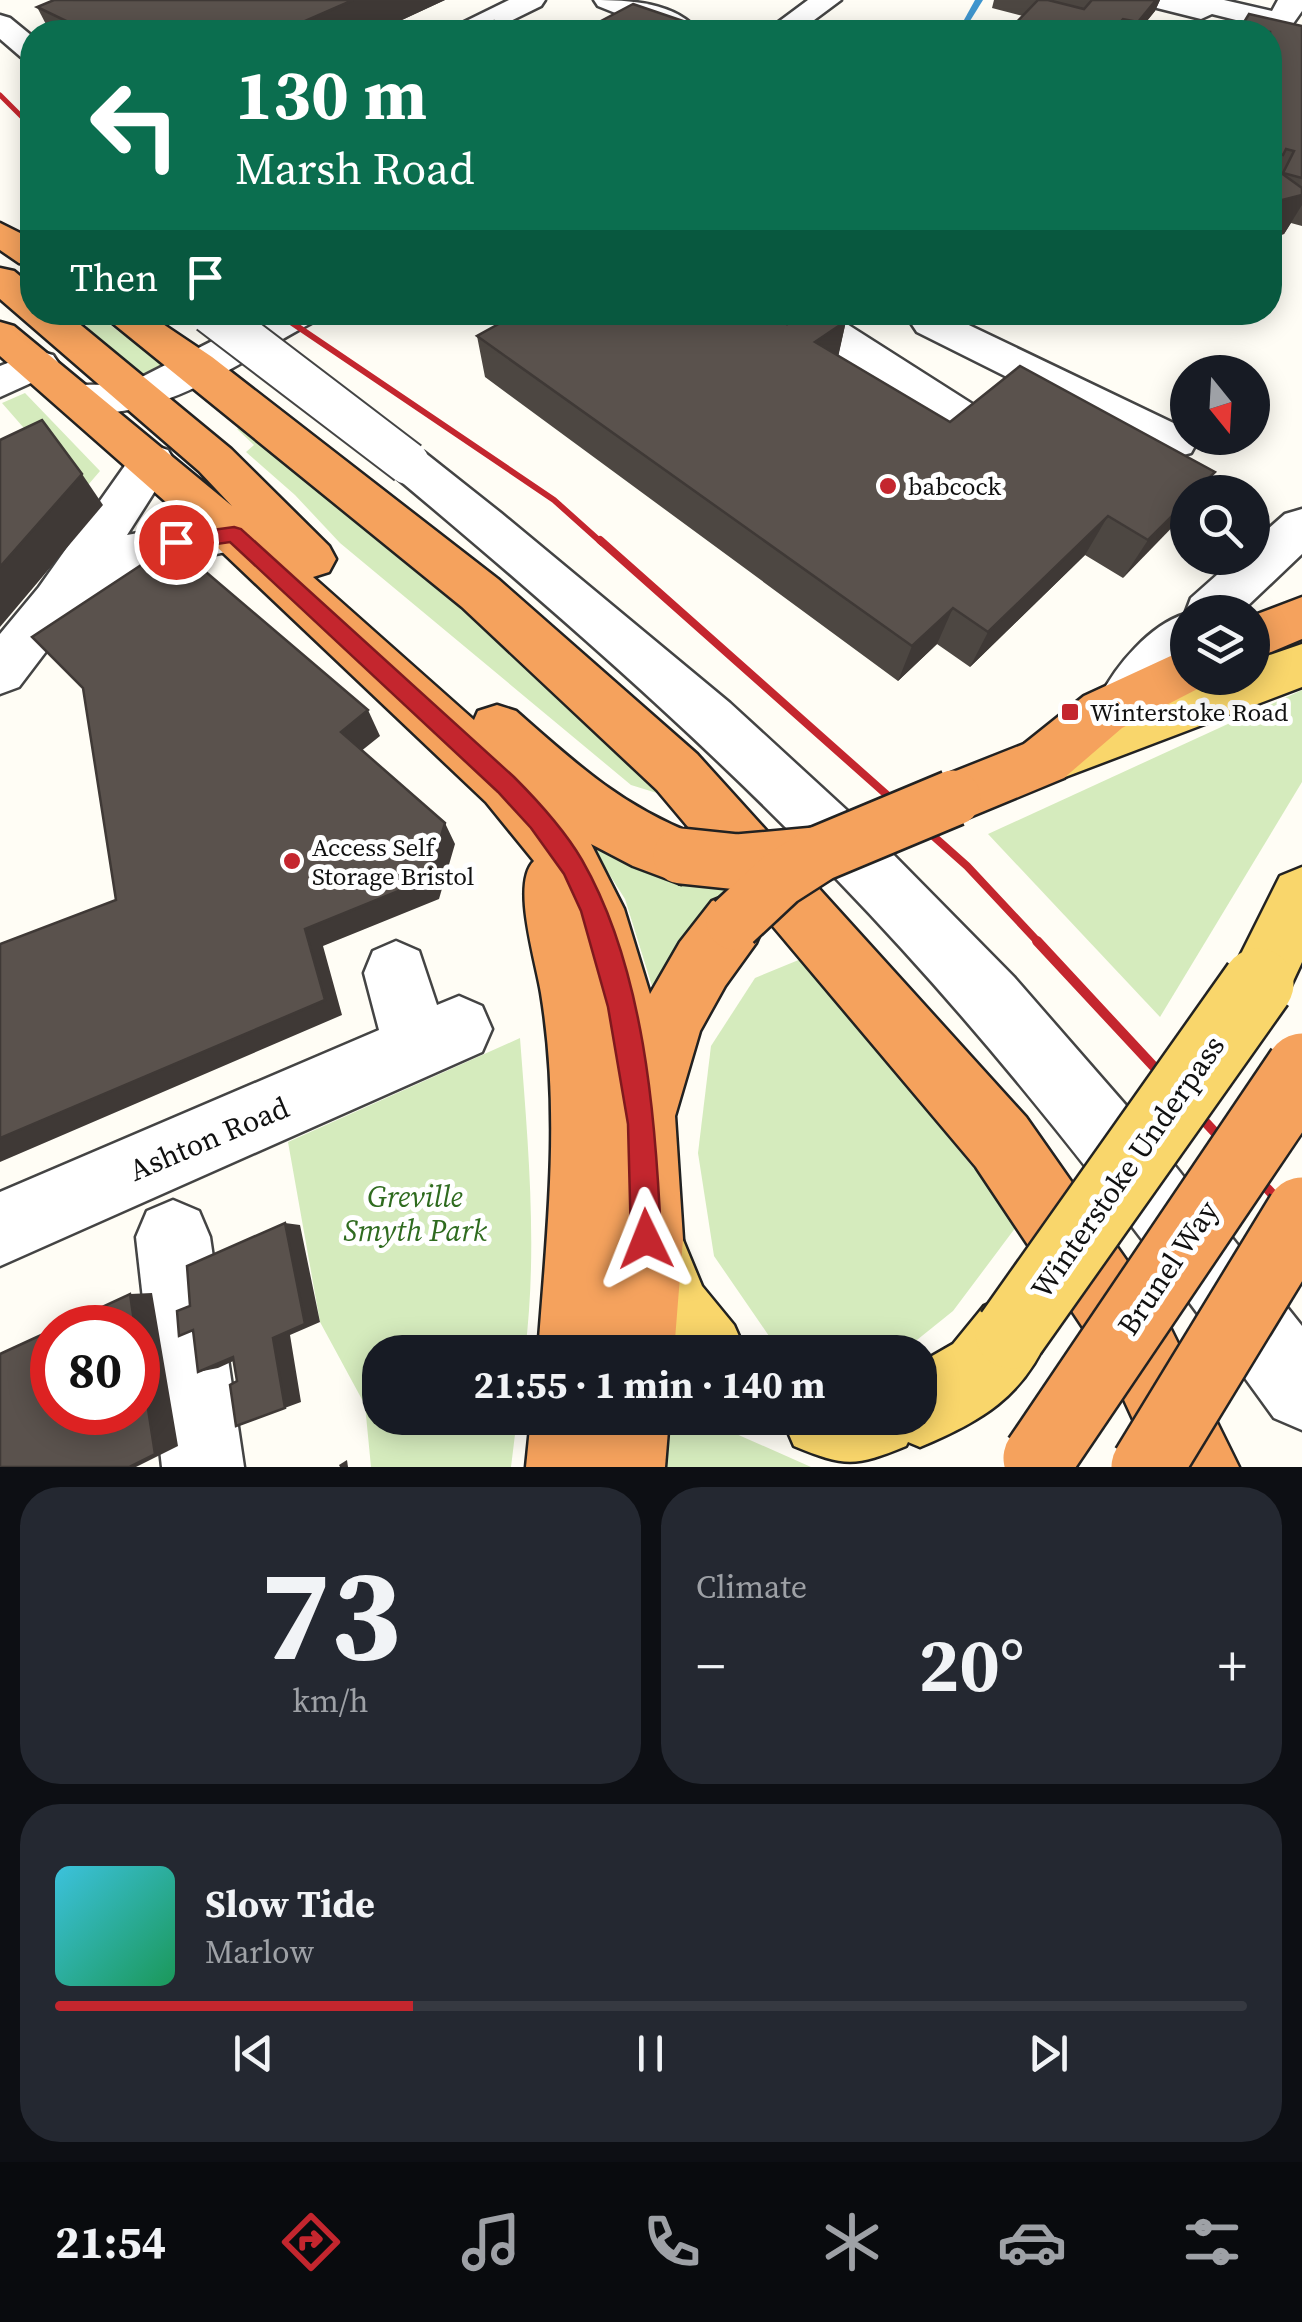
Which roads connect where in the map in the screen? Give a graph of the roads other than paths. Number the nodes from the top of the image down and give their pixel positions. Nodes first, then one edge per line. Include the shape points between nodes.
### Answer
1 (531, 0) edge
2 (608, 0) edge
3 (1159, 0) edge
4 (821, 2) edge
5 (1302, 2) edge
6 (1200, 12) edge
7 (490, 20) edge
8 (662, 20) edge
9 (796, 20) edge
10 (1264, 20) edge
11 (1281, 20) edge
12 (0, 279) edge
13 (20, 296) edge
14 (83, 325) edge
15 (136, 325) edge
16 (270, 325) edge
17 (820, 325) edge
18 (910, 325) edge
19 (946, 325) edge
20 (849, 344) junction
21 (175, 353) edge
22 (13, 360) edge
23 (78, 398) junction
24 (970, 422) edge
25 (1170, 439) edge
26 (152, 461) junction
27 (1302, 526) edge
28 (234, 534) junction
29 (1227, 595) edge
30 (57, 601) junction
31 (1302, 617) edge
32 (1270, 631) edge
33 (1170, 650) edge
34 (1302, 664) edge
35 (0, 672) edge
36 (1170, 677) edge
37 (1127, 697) junction
38 (1044, 762) junction
39 (540, 820) junction
40 (818, 854) junction
41 (1302, 896) edge
42 (396, 973) dead end
43 (1302, 1069) edge
44 (642, 1124) junction
45 (1302, 1213) edge
46 (0, 1229) edge
47 (173, 1237) dead end
48 (646, 1239) junction
49 (578, 1335) edge
50 (637, 1335) edge
51 (693, 1335) edge
52 (1302, 1390) edge
53 (937, 1397) edge
54 (569, 1435) edge
55 (627, 1435) edge
56 (1037, 1462) edge
57 (203, 1467) edge
58 (566, 1467) edge
59 (624, 1467) edge
60 (1147, 1467) edge
61 (1198, 1467) edge

1 - 7 street
2 - 8 street
3 - 6 street
4 - 9 street
5 - 11 street via 1292,0
6 - 10 street
12 - 13 highway
14 - 21 highway
15 - 21 highway
16 - 21 street
17 - 20 street
18 - 20 street
19 - 25 street
20 - 24 street
21 - 23 street via 109,401
21 - 40 highway, bridge via 215,460 336,583 597,817 653,849 681,856 738,862
21 - 52 street, bridge via 408,463 684,696 935,940 1092,1118
21 - 61 highway via 480,593 676,772 1001,1142 1135,1338
22 - 23 highway
23 - 26 highway
26 - 28 highway
26 - 30 street
27 - 29 street
28 - 30 street via 109,560
28 - 39 highway
30 - 35 street
31 - 32 highway
33 - 37 street
34 - 38 main road
36 - 37 highway
37 - 38 highway
38 - 40 highway, bridge
39 - 44 highway via 593,909 621,1007
39 - 49 highway via 578,1016 588,1114
40 - 44 highway, bridge via 780,879 707,954 652,1062
41 - 53 main road, Winterstoke Underpass, bridge via 1258,984 982,1372
42 - 46 street, Ashton Road via 438,1039
43 - 56 highway, Brunel Way, bridge
44 - 48 highway
45 - 60 highway, bridge
47 - 57 street
48 - 50 highway
48 - 51 main road via 674,1312
54 - 58 highway
55 - 59 highway

